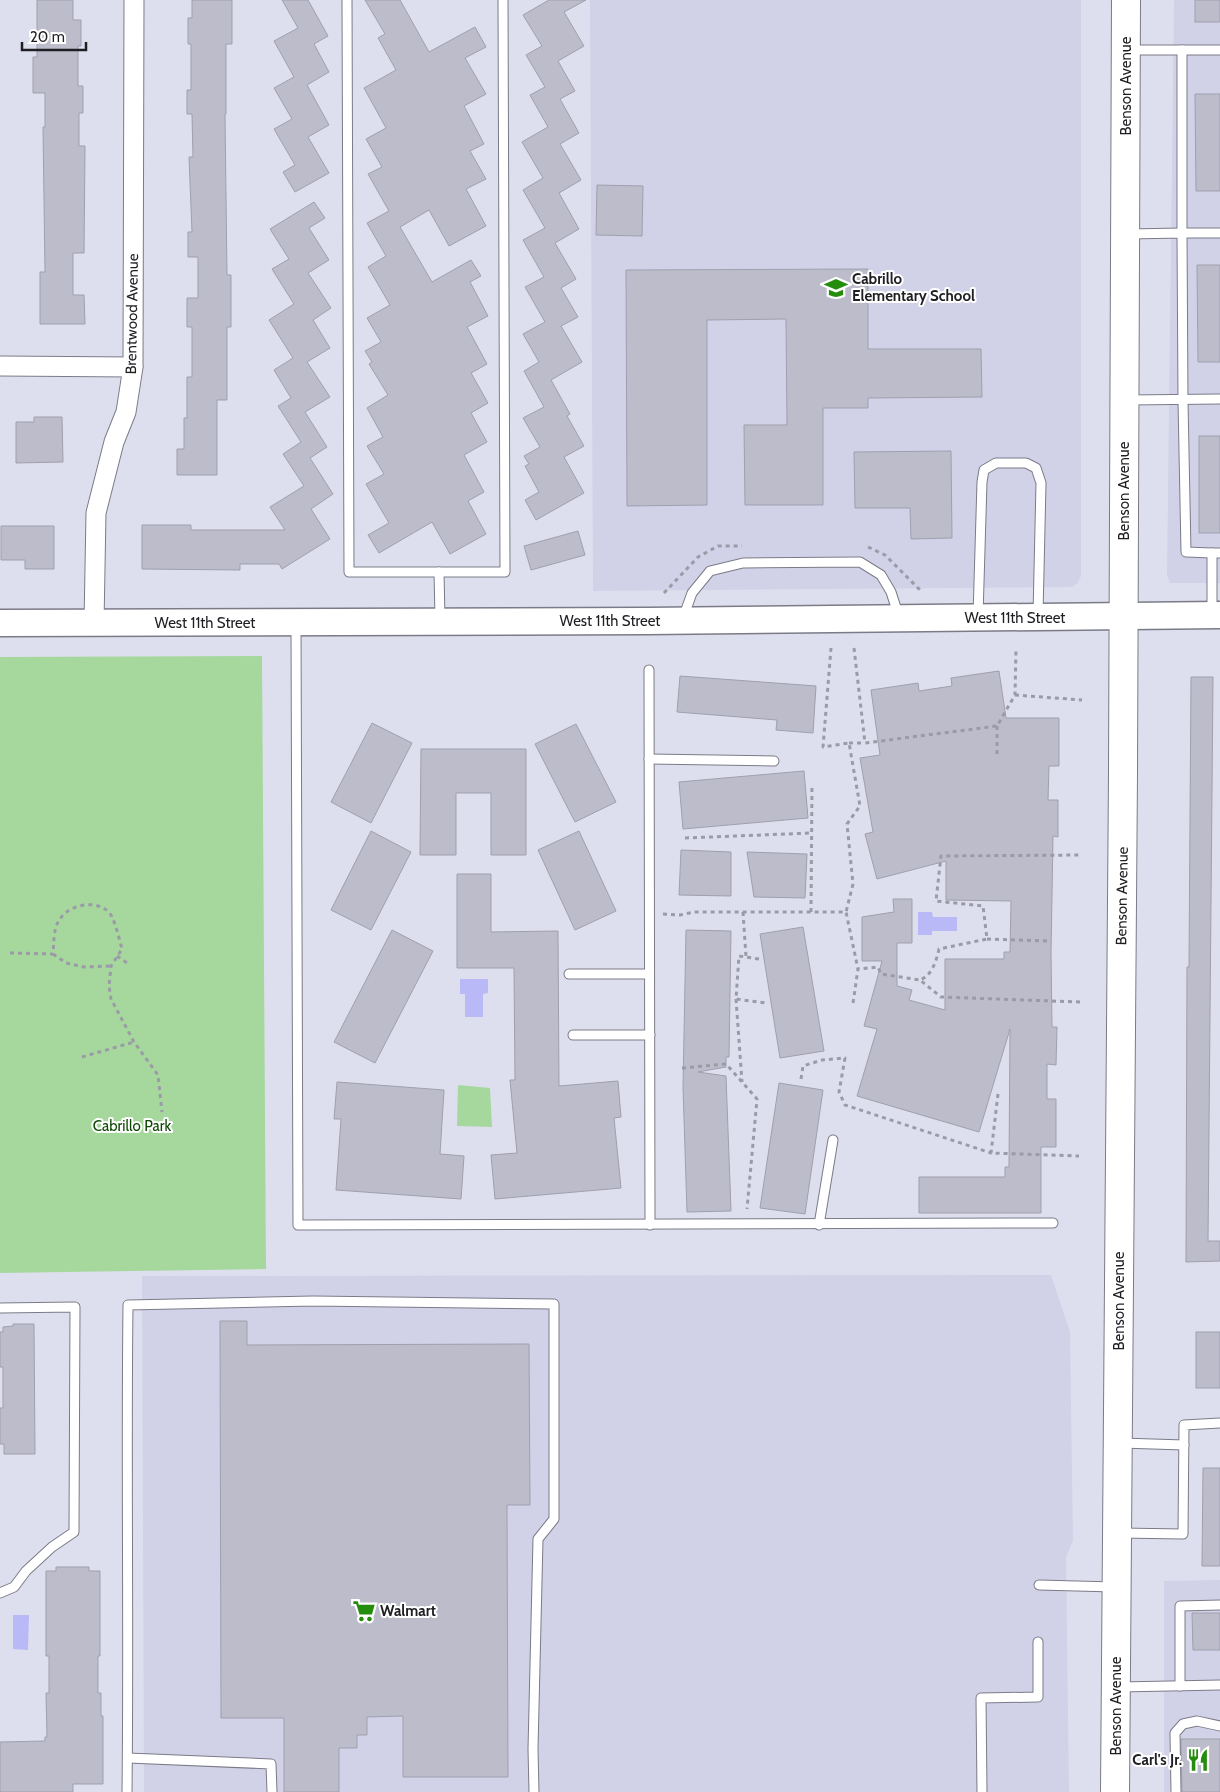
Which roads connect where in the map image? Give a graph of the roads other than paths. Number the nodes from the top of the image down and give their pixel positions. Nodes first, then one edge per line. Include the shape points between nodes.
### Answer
1 (134, 0) edge
2 (347, 0) edge
3 (503, 0) edge
4 (1126, 0) edge
5 (1126, 50) junction
6 (1182, 50) junction
7 (1220, 50) edge
8 (1182, 233) junction
9 (1220, 233) edge
10 (1125, 234) junction
11 (0, 366) edge
12 (133, 367) junction
13 (1220, 399) edge
14 (1124, 400) junction
15 (1183, 400) junction
16 (1216, 553) edge
17 (439, 572) junction
18 (1124, 615) junction
19 (1216, 615) edge
20 (978, 617) junction
21 (1038, 618) junction
22 (900, 619) junction
23 (682, 621) junction
24 (440, 622) junction
25 (0, 623) edge
26 (94, 623) junction
27 (296, 623) junction
28 (649, 670) dead end
29 (649, 759) junction
30 (774, 761) dead end
31 (569, 974) dead end
32 (649, 974) junction
33 (574, 1035) dead end
34 (650, 1035) junction
35 (833, 1140) dead end
36 (1053, 1223) dead end
37 (819, 1224) junction
38 (650, 1225) junction
39 (0, 1308) edge
40 (1220, 1423) edge
41 (1118, 1443) junction
42 (1184, 1445) junction
43 (1117, 1533) junction
44 (1039, 1586) dead end
45 (1117, 1586) junction
46 (0, 1593) edge
47 (1220, 1605) edge
48 (1038, 1642) dead end
49 (1220, 1685) edge
50 (1180, 1686) junction
51 (1116, 1687) junction
52 (1220, 1726) edge
53 (128, 1758) junction
54 (127, 1792) edge
55 (272, 1792) edge
56 (534, 1792) edge
57 (982, 1792) edge
58 (1115, 1792) edge
59 (1176, 1792) edge

1 - 12 street, Brentwood Avenue
2 - 17 lane via 349,572
3 - 17 lane via 505,572
4 - 5 main road, Benson Avenue
5 - 6 lane
5 - 10 main road, Benson Avenue
6 - 7 lane
6 - 8 lane
8 - 9 lane
8 - 10 lane
8 - 15 lane
10 - 14 main road, Benson Avenue
11 - 12 street
12 - 26 street, Brentwood Avenue via 126,412 114,442 96,513
13 - 15 lane
14 - 15 lane
14 - 18 main road, Benson Avenue
15 - 16 lane via 1186,552
16 - 19 lane
17 - 24 lane
18 - 19 street, West 11th Street
18 - 21 street, West 11th Street
18 - 41 main road, Benson Avenue
20 - 21 street, West 11th Street
20 - 21 lane via 984,470 996,463 1026,463 1036,468 1041,483
20 - 22 street, West 11th Street
22 - 23 street, West 11th Street
22 - 23 lane via 892,592 881,575 860,562 841,562 743,563 710,571 692,593
23 - 24 street, West 11th Street
24 - 27 street, West 11th Street
25 - 26 street, West 11th Street
26 - 27 street, West 11th Street
27 - 38 lane via 298,1225
28 - 29 lane
29 - 30 lane
29 - 32 lane
31 - 32 lane
32 - 34 lane
33 - 34 lane
34 - 38 lane
35 - 37 lane
36 - 37 lane
37 - 38 lane
39 - 46 lane via 75,1307 74,1532 26,1570 14,1586
40 - 42 lane via 1184,1426
41 - 42 lane
41 - 43 main road, Benson Avenue
42 - 43 lane via 1183,1534
43 - 45 main road, Benson Avenue
44 - 45 lane
45 - 51 main road, Benson Avenue
47 - 50 lane via 1180,1606
48 - 57 lane via 1038,1697 981,1698
49 - 50 lane
50 - 51 lane
51 - 58 main road, Benson Avenue
52 - 59 lane via 1197,1721 1183,1724 1175,1733
53 - 54 lane
53 - 55 lane via 271,1764
53 - 56 lane via 128,1305 314,1301 554,1304 554,1519 538,1539

